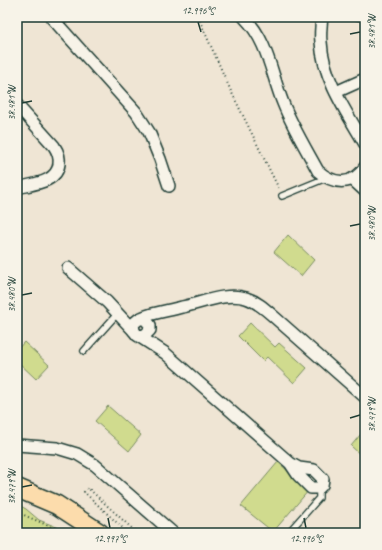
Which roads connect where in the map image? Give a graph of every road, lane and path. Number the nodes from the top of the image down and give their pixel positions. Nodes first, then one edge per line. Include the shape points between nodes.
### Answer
1 (51, 17) edge
2 (198, 17) edge
3 (244, 17) edge
4 (322, 17) edge
5 (358, 17) edge
6 (365, 18) edge
7 (365, 79) edge
8 (336, 92) junction
9 (17, 105) edge
10 (365, 144) edge
11 (365, 167) edge
12 (326, 178) junction
13 (352, 179) junction
14 (169, 186) dead end
15 (17, 188) edge
16 (365, 191) edge
17 (282, 196) joint
18 (68, 268) dead end
19 (107, 302) junction
20 (182, 307) junction
21 (118, 313) junction
22 (140, 318) junction
23 (150, 330) junction
24 (135, 333) junction
25 (84, 351) dead end
26 (164, 353) junction
27 (365, 397) edge
28 (17, 445) edge
29 (17, 488) edge
30 (319, 488) joint
31 (17, 512) edge
32 (65, 533) edge
33 (100, 533) edge
34 (128, 533) edge
35 (137, 533) edge
36 (173, 533) edge
37 (288, 533) edge

1 - 14 street via 136,112 149,132
2 - 17 path
3 - 12 street via 263,43 284,103 318,170
4 - 8 street via 323,57
5 - 6 lane
7 - 8 street
8 - 10 street
9 - 15 street via 54,146 60,160 55,175 49,179
11 - 13 street
12 - 13 street via 338,181
12 - 17 lane
13 - 16 street
18 - 19 street
19 - 21 street
19 - 22 street
20 - 22 street
20 - 23 street via 162,318
20 - 27 street via 234,297 256,302
21 - 24 street
21 - 25 lane
22 - 23 street via 148,321
22 - 24 street via 133,324
23 - 24 street via 144,336
23 - 26 street
24 - 26 street
26 - 30 street via 290,463 299,468 314,470 323,479
28 - 36 street via 57,448 77,454 95,465
29 - 33 main road via 57,505
30 - 37 lane via 319,498
31 - 32 path
34 - 35 path via 84,492 88,488

